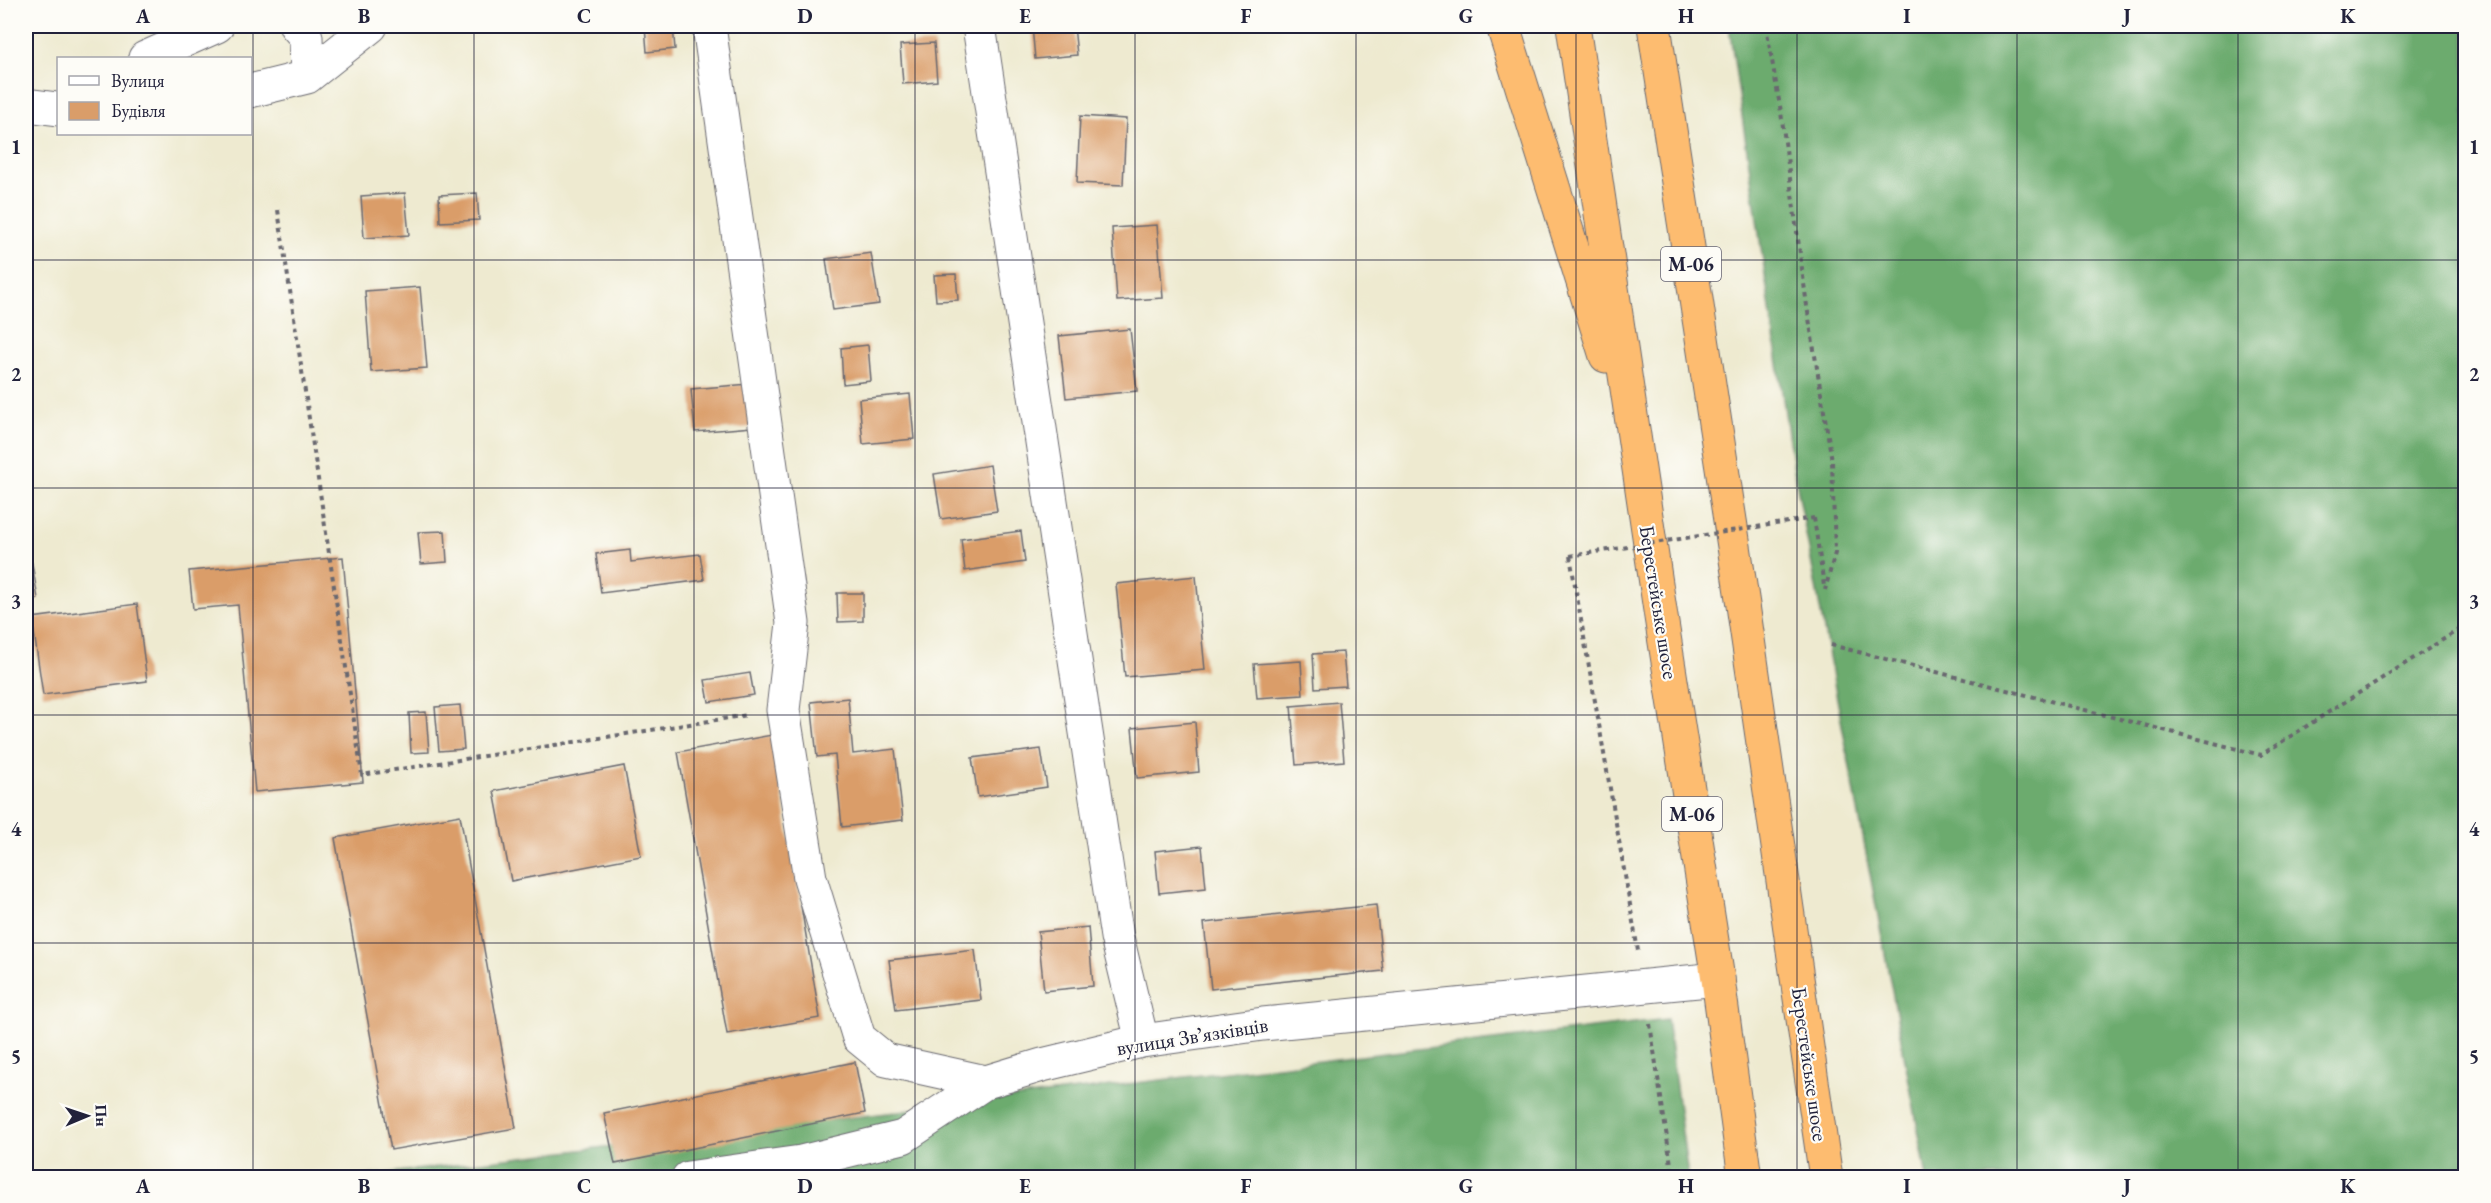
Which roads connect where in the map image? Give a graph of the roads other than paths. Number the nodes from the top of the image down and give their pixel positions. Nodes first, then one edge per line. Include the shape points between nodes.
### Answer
1 (217, 26) edge
2 (296, 26) edge
3 (371, 26) edge
4 (710, 26) edge
5 (979, 26) edge
6 (1503, 26) edge
7 (1573, 26) edge
8 (1654, 26) edge
9 (147, 57) edge
10 (307, 77) junction
11 (252, 91) edge
12 (1636, 451) junction
13 (1718, 979) junction
14 (1142, 1041) junction
15 (986, 1082) junction
16 (688, 1178) edge
17 (1745, 1178) edge
18 (1826, 1178) edge

1 - 9 street
2 - 10 street via 306,37
3 - 10 street
4 - 15 street via 793,623 783,710 810,878 859,1038 886,1060
5 - 14 street via 1117,938
6 - 12 highway
7 - 12 highway, Берестейське шосе / М-06
8 - 18 highway, Берестейське шосе / М-06
10 - 11 street
12 - 13 highway, Берестейське шосе / М-06
13 - 14 street, вулиця Звʼязківців via 1263,1024
13 - 17 highway, Берестейське шосе / М-06
14 - 15 street, вулиця Звʼязківців
15 - 16 street, вулиця Звʼязківців via 903,1137 801,1162

